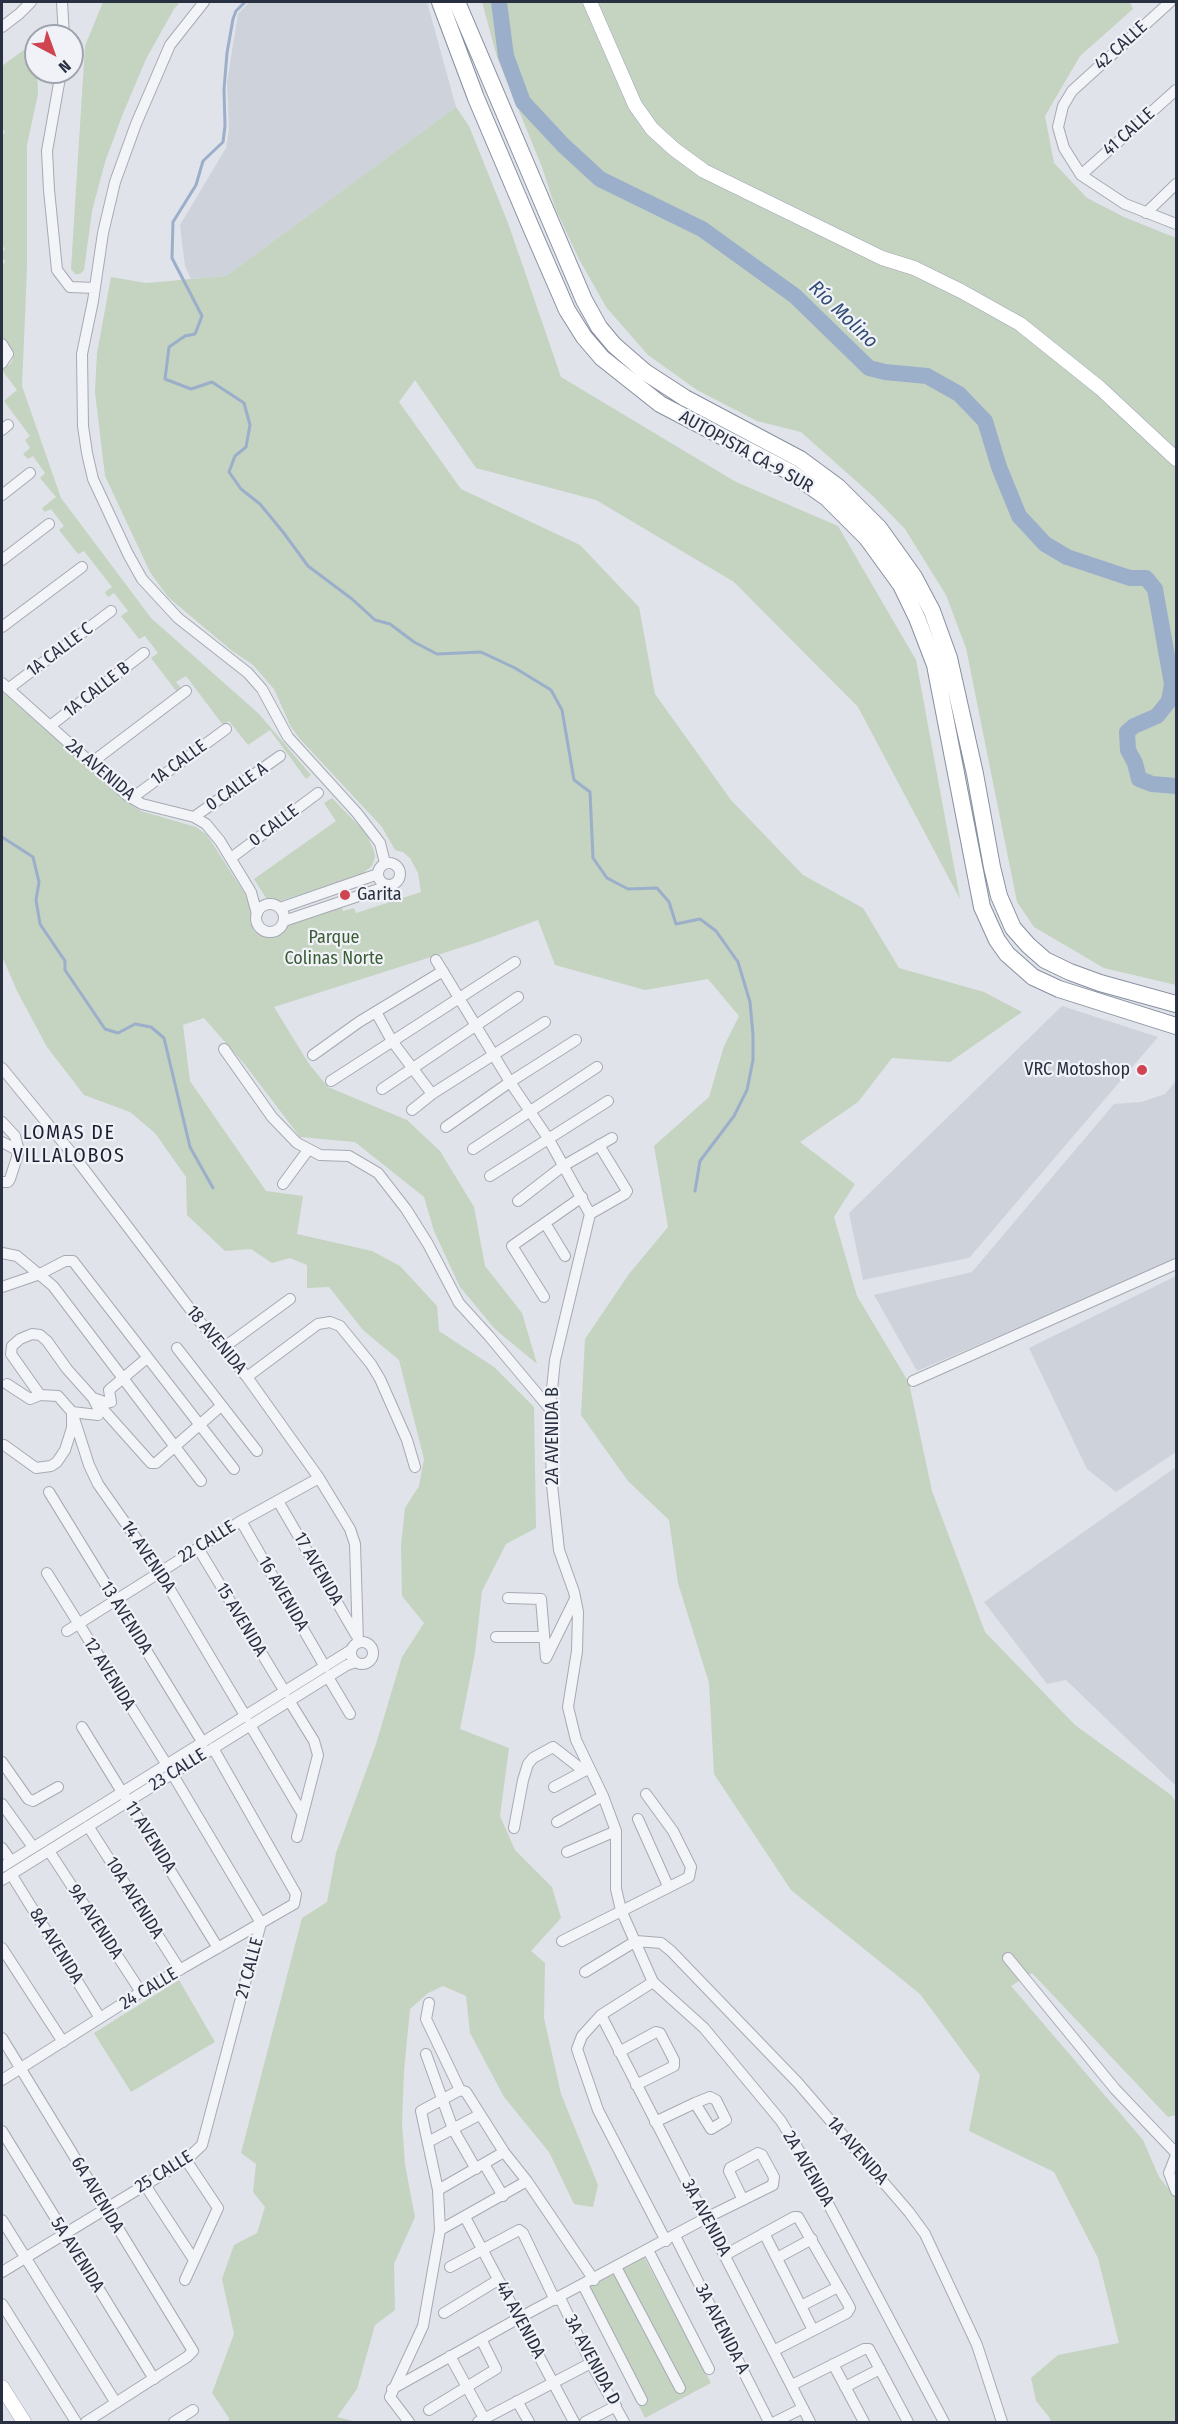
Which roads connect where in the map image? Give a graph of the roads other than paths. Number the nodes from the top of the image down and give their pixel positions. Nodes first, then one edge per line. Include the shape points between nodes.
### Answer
1 (30, 2) edge
2 (62, 2) edge
3 (204, 2) edge
4 (440, 2) edge
5 (457, 2) edge
6 (465, 2) edge
7 (590, 2) edge
8 (1170, 2) edge
9 (63, 24) edge
10 (2, 27) edge
11 (486, 71) junction
12 (59, 84) edge
13 (1176, 90) edge
14 (1081, 175) junction
15 (1176, 184) edge
16 (1146, 213) junction
17 (1176, 224) edge
18 (96, 288) junction
19 (2, 344) edge
20 (4, 362) edge
21 (1176, 459) edge
22 (30, 473) dead end
23 (2, 495) edge
24 (49, 524) dead end
25 (2, 560) edge
26 (82, 567) dead end
27 (111, 611) dead end
28 (2, 627) edge
29 (144, 653) dead end
30 (5, 686) edge
31 (186, 691) dead end
32 (50, 726) junction
33 (226, 729) dead end
34 (280, 756) dead end
35 (91, 763) junction
36 (318, 793) dead end
37 (132, 798) junction
38 (194, 817) junction
39 (231, 858) junction
40 (385, 863) junction
41 (378, 874) junction
42 (352, 884) junction
43 (394, 884) junction
44 (251, 892) junction
45 (357, 897) junction
46 (275, 906) junction
47 (256, 914) junction
48 (284, 921) junction
49 (436, 960) dead end
50 (515, 962) dead end
51 (443, 971) junction
52 (518, 997) dead end
53 (460, 998) junction
54 (1176, 1004) edge
55 (376, 1012) junction
56 (545, 1022) dead end
57 (476, 1024) junction
58 (1176, 1026) edge
59 (576, 1040) dead end
60 (392, 1041) junction
61 (224, 1049) dead end
62 (495, 1054) junction
63 (313, 1055) dead end
64 (597, 1067) dead end
65 (411, 1069) junction
66 (2, 1070) edge
67 (331, 1082) dead end
68 (510, 1082) junction
69 (382, 1089) dead end
70 (432, 1094) junction
71 (608, 1101) dead end
72 (412, 1110) dead end
73 (529, 1112) junction
74 (2, 1122) edge
75 (446, 1127) dead end
76 (548, 1138) junction
77 (612, 1138) dead end
78 (2, 1142) edge
79 (600, 1145) junction
80 (473, 1149) dead end
81 (308, 1150) junction
82 (20, 1151) junction
83 (563, 1166) junction
84 (490, 1176) dead end
85 (2, 1182) edge
86 (283, 1184) dead end
87 (582, 1197) junction
88 (518, 1201) dead end
89 (590, 1214) junction
90 (545, 1223) junction
91 (2, 1252) edge
92 (565, 1256) dead end
93 (1176, 1264) edge
94 (40, 1274) junction
95 (2, 1287) edge
96 (544, 1297) dead end
97 (290, 1299) dead end
98 (177, 1348) dead end
99 (223, 1348) junction
100 (147, 1358) junction
101 (247, 1377) junction
102 (123, 1378) junction
103 (914, 1380) dead end
104 (7, 1384) dead end
105 (40, 1395) junction
106 (93, 1398) junction
107 (221, 1406) junction
108 (550, 1409) junction
109 (72, 1412) junction
110 (199, 1424) junction
111 (174, 1444) junction
112 (4, 1445) dead end
113 (257, 1451) dead end
114 (415, 1467) dead end
115 (234, 1469) dead end
116 (319, 1478) junction
117 (201, 1481) dead end
118 (49, 1492) dead end
119 (278, 1501) junction
120 (241, 1521) junction
121 (198, 1548) junction
122 (159, 1571) junction
123 (47, 1573) dead end
124 (508, 1598) dead end
125 (576, 1599) junction
126 (115, 1600) junction
127 (78, 1624) junction
128 (67, 1631) dead end
129 (496, 1637) dead end
130 (543, 1637) junction
131 (356, 1643) junction
132 (356, 1662) junction
133 (327, 1672) junction
134 (288, 1697) junction
135 (350, 1714) dead end
136 (248, 1721) junction
137 (82, 1727) dead end
138 (208, 1746) junction
139 (2, 1762) edge
140 (170, 1769) junction
141 (587, 1770) junction
142 (58, 1787) dead end
143 (554, 1787) dead end
144 (646, 1794) dead end
145 (603, 1796) junction
146 (125, 1797) junction
147 (2, 1804) edge
148 (302, 1812) junction
149 (638, 1819) dead end
150 (557, 1822) dead end
151 (88, 1826) junction
152 (514, 1828) dead end
153 (616, 1831) junction
154 (297, 1837) dead end
155 (33, 1847) junction
156 (2, 1848) edge
157 (49, 1851) junction
158 (567, 1852) dead end
159 (11, 1861) junction
160 (5, 1874) edge
161 (668, 1886) junction
162 (296, 1899) joint
163 (621, 1911) junction
164 (261, 1923) junction
165 (562, 1941) dead end
166 (636, 1941) junction
167 (2, 1948) edge
168 (218, 1948) junction
169 (1008, 1958) dead end
170 (180, 1970) junction
171 (585, 1972) dead end
172 (653, 1982) junction
173 (141, 1992) junction
174 (429, 2003) dead end
175 (601, 2014) junction
176 (100, 2018) junction
177 (2, 2038) edge
178 (63, 2042) junction
179 (619, 2052) junction
180 (426, 2054) dead end
181 (20, 2068) junction
182 (2, 2080) edge
183 (636, 2085) junction
184 (460, 2090) junction
185 (443, 2098) junction
186 (695, 2103) dead end
187 (479, 2115) junction
188 (655, 2122) junction
189 (453, 2129) junction
190 (2, 2131) edge
191 (429, 2142) junction
192 (202, 2145) joint
193 (504, 2152) junction
194 (1176, 2154) edge
195 (186, 2160) junction
196 (480, 2166) junction
197 (527, 2181) junction
198 (145, 2185) junction
199 (438, 2190) junction
200 (1176, 2191) edge
201 (503, 2196) junction
202 (743, 2200) junction
203 (105, 2208) junction
204 (465, 2217) junction
205 (706, 2218) junction
206 (2, 2220) edge
207 (440, 2230) junction
208 (64, 2233) junction
209 (764, 2233) junction
210 (670, 2238) junction
211 (813, 2239) junction
212 (482, 2249) junction
213 (648, 2250) junction
214 (725, 2255) junction
215 (25, 2258) junction
216 (777, 2258) junction
217 (194, 2260) junction
218 (450, 2267) dead end
219 (616, 2267) junction
220 (2, 2272) edge
221 (184, 2280) dead end
222 (498, 2280) junction
223 (588, 2282) junction
224 (838, 2287) junction
225 (557, 2299) junction
226 (2, 2304) edge
227 (801, 2306) junction
228 (444, 2313) dead end
229 (519, 2318) junction
230 (813, 2330) junction
231 (481, 2339) junction
232 (775, 2350) junction
233 (450, 2356) junction
234 (591, 2363) junction
235 (833, 2364) junction
236 (709, 2369) dead end
237 (880, 2369) junction
238 (153, 2379) junction
239 (553, 2383) junction
240 (792, 2385) junction
241 (2, 2387) edge
242 (845, 2387) junction
243 (467, 2388) junction
244 (680, 2388) dead end
245 (392, 2389) junction
246 (642, 2400) dead end
247 (517, 2401) junction
248 (116, 2403) junction
249 (616, 2406) junction
250 (803, 2408) junction
251 (193, 2410) dead end
252 (429, 2410) dead end
253 (483, 2421) edge
254 (24, 2422) edge
255 (76, 2422) edge
256 (87, 2422) edge
257 (174, 2422) edge
258 (409, 2422) edge
259 (529, 2422) edge
260 (574, 2422) edge
261 (585, 2422) edge
262 (624, 2422) edge
263 (769, 2422) edge
264 (775, 2422) edge
265 (810, 2422) edge
266 (864, 2422) edge
267 (906, 2422) edge
268 (944, 2422) edge
269 (1002, 2422) edge

1 - 10 street
2 - 9 street
3 - 18 street via 170,45 136,124 115,182
4 - 58 highway, AUTOPISTA CA-9 SUR via 530,225 567,310 584,337 602,358 660,404 790,472 827,498 867,538 901,585 935,666 982,907 1007,954 1033,977 1059,990
5 - 11 highway, AUTOPISTA CA-9 SUR
6 - 11 highway
7 - 21 main road via 635,105 652,129 674,149 704,171 882,258 914,268 1020,324 1100,388
8 - 14 street, 42 CALLE via 1072,91 1063,106 1058,127 1064,148
11 - 54 highway, AUTOPISTA CA-9 SUR via 584,300 614,345 672,390 800,459 831,482 879,528 914,577 950,658 992,867 1013,928 1045,960 1070,972
12 - 18 street via 47,151 57,270 70,287
13 - 14 street, 41 CALLE
14 - 16 street
15 - 16 street
16 - 17 street
18 - 40 street via 82,354 83,426 93,478 128,554 159,600 262,689 288,737 380,843
19 - 20 street via 8,354
22 - 23 street
24 - 25 street
26 - 28 street
27 - 30 street, 1A CALLE C
29 - 32 street, 1A CALLE B
30 - 32 street, 2A AVENIDA
31 - 35 street
32 - 35 street, 2A AVENIDA
33 - 37 street, 1A CALLE
34 - 38 street, 0 CALLE A
35 - 37 street, 2A AVENIDA
36 - 39 street, 0 CALLE
37 - 38 street, 2A AVENIDA
38 - 39 street, 2A AVENIDA via 211,828
39 - 44 street, 2A AVENIDA
40 - 41 street
40 - 43 street via 396,864 400,871 400,879
41 - 42 street
41 - 43 street via 384,884
42 - 45 street
42 - 46 street
43 - 45 street
44 - 46 street, 2A AVENIDA
44 - 47 street, 2A AVENIDA
45 - 48 street
46 - 47 street via 262,907
46 - 48 street
47 - 48 street via 257,923 267,932 279,929
49 - 51 street
50 - 53 street
51 - 53 street
51 - 55 street
52 - 57 street
53 - 57 street
53 - 60 street
55 - 60 street
55 - 63 street
56 - 62 street
57 - 62 street
57 - 65 street
59 - 68 street
60 - 65 street
60 - 67 street
61 - 81 street via 272,1117
62 - 68 street
62 - 70 street
64 - 73 street
65 - 69 street
65 - 70 street
66 - 99 street, 18 AVENIDA
68 - 73 street
68 - 75 street
70 - 72 street
71 - 76 street
73 - 76 street
73 - 80 street
74 - 82 street via 15,1136
76 - 83 street
76 - 84 street
77 - 79 street
78 - 82 street
79 - 83 street
79 - 89 street via 627,1191
81 - 86 street
81 - 108 street via 321,1155 349,1156 378,1173 428,1244 459,1303
82 - 85 street via 10,1179
83 - 87 street
83 - 88 street
87 - 89 street
87 - 90 street
89 - 108 street, 2A AVENIDA B via 555,1360
90 - 92 street
90 - 96 street via 512,1246
91 - 94 street via 16,1256
93 - 103 street
94 - 95 street
94 - 100 street via 65,1261 73,1262
94 - 102 street
97 - 99 street
98 - 107 street
99 - 101 street, 18 AVENIDA
100 - 102 street
100 - 110 street
101 - 114 street via 318,1324 330,1322 340,1326 380,1379
101 - 116 street, 18 AVENIDA
102 - 106 street via 109,1390 111,1402
102 - 111 street
104 - 105 street via 30,1399
105 - 106 street via 11,1354 12,1346 32,1334 47,1341
105 - 109 street, 14 AVENIDA via 58,1396
106 - 109 street via 98,1415
106 - 111 street via 148,1462 156,1463
107 - 110 street
107 - 113 street
108 - 125 street, 2A AVENIDA B via 556,1534
109 - 112 street via 72,1428 62,1458 51,1466 36,1468
109 - 122 street, 14 AVENIDA via 98,1484
110 - 111 street
110 - 115 street
111 - 117 street
116 - 119 street, 22 CALLE
116 - 131 street, 18 AVENIDA via 350,1529 354,1544
118 - 126 street, 13 AVENIDA
119 - 120 street, 22 CALLE
119 - 131 street, 17 AVENIDA
120 - 121 street, 22 CALLE
120 - 133 street, 16 AVENIDA
121 - 122 street, 22 CALLE
121 - 134 street, 15 AVENIDA
122 - 126 street, 22 CALLE
122 - 136 street, 14 AVENIDA
123 - 127 street, 12 AVENIDA
124 - 130 street via 541,1599
125 - 130 street via 546,1658
125 - 141 street, 2A AVENIDA B via 579,1626 568,1707
126 - 127 street, 22 CALLE
126 - 138 street, 13 AVENIDA
127 - 128 street, 22 CALLE
127 - 140 street, 12 AVENIDA
129 - 130 street
131 - 132 street via 352,1657
131 - 132 street via 369,1645 373,1655 365,1664
131 - 133 street, 23 CALLE
132 - 133 street, 23 CALLE
133 - 134 street, 23 CALLE
133 - 135 street, 16 AVENIDA
134 - 136 street, 23 CALLE
134 - 148 street, 15 AVENIDA via 318,1755
136 - 138 street, 23 CALLE
136 - 148 street, 14 AVENIDA
137 - 146 street, 11 AVENIDA
138 - 140 street, 23 CALLE
138 - 162 street, 13 AVENIDA
139 - 142 street via 33,1801
140 - 146 street, 23 CALLE
140 - 164 street, 21 CALLE
141 - 143 street
141 - 145 street, 2A AVENIDA B
141 - 152 street via 553,1747 533,1758 523,1780
144 - 161 street via 673,1831 691,1868 689,1877
145 - 150 street
145 - 153 street, 2A AVENIDA B
146 - 151 street, 23 CALLE
146 - 155 street, 23 CALLE
146 - 168 street, 11 AVENIDA
147 - 155 street
148 - 154 street
149 - 161 street
151 - 157 street, 23 CALLE
151 - 170 street, 10A AVENIDA
153 - 158 street
153 - 163 street, 2A AVENIDA B via 616,1889
155 - 159 street, 23 CALLE
156 - 159 street
157 - 160 street, 23 CALLE
157 - 173 street, 9A AVENIDA
159 - 160 street, 23 CALLE
160 - 176 street, 8A AVENIDA
161 - 163 street
162 - 164 street, 24 CALLE
163 - 165 street
163 - 166 street, 2A AVENIDA B
164 - 168 street, 24 CALLE
164 - 192 street, 21 CALLE
166 - 171 street
166 - 172 street, 2A AVENIDA
166 - 269 street, 1A AVENIDA via 660,1943 671,1951 798,2084 917,2222 977,2344
167 - 178 street
168 - 170 street, 24 CALLE
169 - 194 street via 1115,2089
170 - 173 street, 24 CALLE
172 - 175 street
172 - 268 street, 2A AVENIDA via 704,2028 781,2121
173 - 176 street, 24 CALLE
174 - 184 street via 426,2019
175 - 179 street, 3A AVENIDA
175 - 210 street, 3A AVENIDA A via 577,2049 598,2110
176 - 178 street, 24 CALLE
177 - 181 street, 6A AVENIDA
178 - 181 street, 24 CALLE
179 - 183 street, 3A AVENIDA
179 - 183 street via 656,2032 674,2060 674,2066
180 - 185 street
181 - 182 street, 24 CALLE
181 - 203 street, 6A AVENIDA
183 - 188 street, 3A AVENIDA
184 - 185 street
184 - 187 street via 466,2092
185 - 189 street
185 - 191 street via 421,2111
186 - 188 street
187 - 189 street
187 - 193 street
188 - 205 street, 3A AVENIDA
189 - 191 street
189 - 196 street
190 - 208 street, 5A AVENIDA
191 - 199 street
192 - 195 street, 25 CALLE
193 - 196 street
193 - 197 street
194 - 200 street via 1169,2173
195 - 198 street, 25 CALLE
195 - 217 street via 219,2208
196 - 199 street
196 - 201 street
197 - 201 street
197 - 223 street
198 - 203 street, 25 CALLE
198 - 217 street
199 - 207 street
201 - 204 street
202 - 202 street via 775,2181 758,2153 730,2168
202 - 205 street
203 - 208 street, 25 CALLE
203 - 238 street, 6A AVENIDA via 192,2351
204 - 207 street
204 - 212 street, 4A AVENIDA
205 - 210 street
205 - 214 street, 3A AVENIDA
206 - 215 street
207 - 245 street via 423,2326
208 - 215 street, 25 CALLE
208 - 238 street, 5A AVENIDA
209 - 211 street via 798,2217
209 - 214 street
209 - 216 street
210 - 213 street
210 - 263 street, 3A AVENIDA A
211 - 216 street
211 - 224 street
212 - 218 street
212 - 222 street, 4A AVENIDA
212 - 225 street, 3A AVENIDA D via 519,2230
213 - 219 street
213 - 236 street
214 - 232 street, 3A AVENIDA
215 - 220 street, 25 CALLE
215 - 248 street
216 - 227 street
217 - 221 street
219 - 223 street
219 - 244 street
222 - 228 street
222 - 229 street, 4A AVENIDA
223 - 225 street
223 - 246 street
224 - 227 street
224 - 230 street via 850,2308 848,2313
225 - 229 street
225 - 234 street, 3A AVENIDA D
226 - 255 street
227 - 230 street
229 - 231 street
229 - 239 street, 4A AVENIDA
230 - 232 street
231 - 233 street
231 - 243 street via 496,2369
232 - 240 street, 3A AVENIDA
233 - 243 street
233 - 245 street
234 - 239 street
234 - 249 street, 3A AVENIDA D
235 - 237 street via 869,2349
235 - 240 street
235 - 242 street
237 - 242 street
237 - 267 street
238 - 248 street
239 - 247 street
239 - 260 street, 4A AVENIDA
240 - 250 street, 3A AVENIDA
241 - 254 main road
242 - 266 street
243 - 252 street
243 - 253 street
245 - 258 street via 390,2397
247 - 253 street
247 - 259 street
248 - 256 street
249 - 261 street
249 - 262 street, 3A AVENIDA D
250 - 264 street
250 - 265 street, 3A AVENIDA
251 - 257 street

